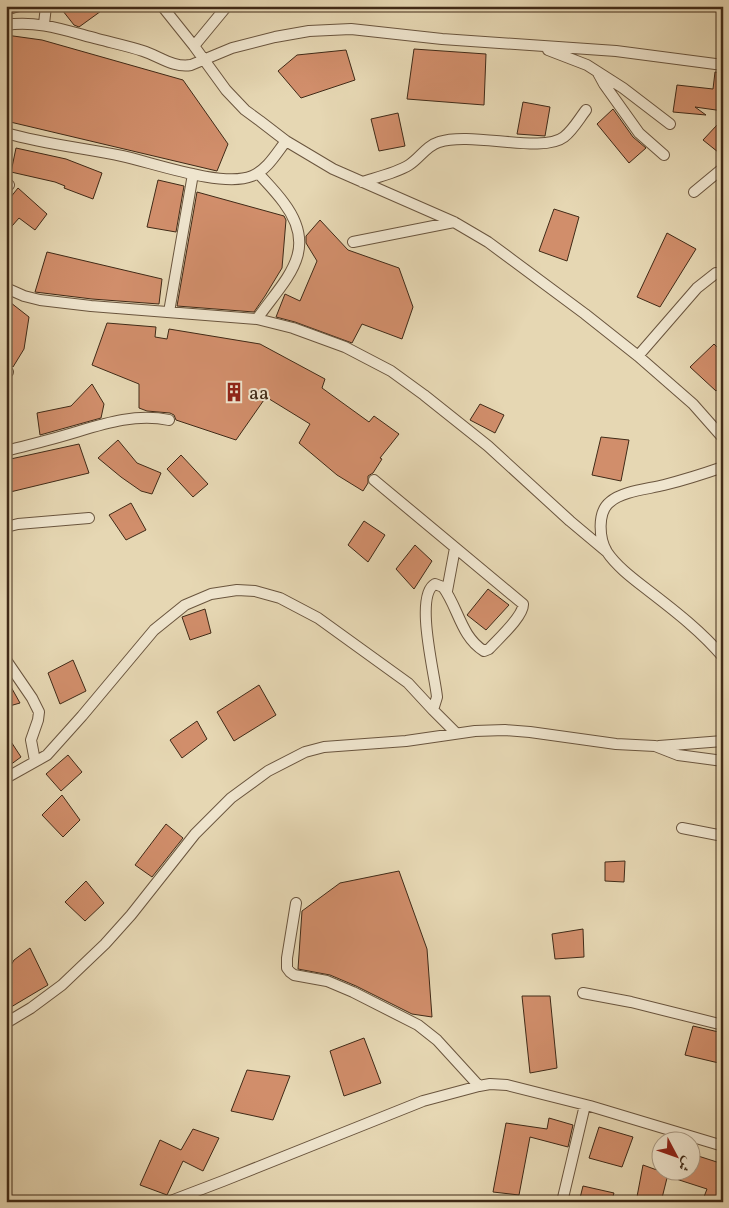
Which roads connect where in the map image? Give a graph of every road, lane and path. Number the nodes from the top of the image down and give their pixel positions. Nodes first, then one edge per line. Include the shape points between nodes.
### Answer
1 (46, 6) edge
2 (162, 6) edge
3 (228, 6) edge
4 (44, 24) junction
5 (6, 25) edge
6 (194, 46) junction
7 (537, 46) junction
8 (204, 60) junction
9 (723, 66) edge
10 (598, 72) junction
11 (586, 110) dead end
12 (670, 124) dead end
13 (6, 133) edge
14 (286, 141) junction
15 (664, 154) dead end
16 (723, 168) edge
17 (258, 173) junction
18 (193, 174) junction
19 (362, 182) junction
20 (694, 192) dead end
21 (454, 222) junction
22 (353, 242) dead end
23 (723, 273) edge
24 (6, 288) edge
25 (169, 312) junction
26 (257, 319) junction
27 (638, 356) junction
28 (169, 420) dead end
29 (723, 438) edge
30 (6, 451) edge
31 (723, 468) edge
32 (374, 480) dead end
33 (89, 518) dead end
34 (6, 527) edge
35 (455, 548) junction
36 (607, 552) junction
37 (447, 591) junction
38 (723, 657) edge
39 (6, 660) edge
40 (433, 710) junction
41 (456, 733) junction
42 (723, 741) edge
43 (655, 746) junction
44 (723, 761) edge
45 (35, 762) junction
46 (6, 778) edge
47 (682, 828) dead end
48 (723, 836) edge
49 (296, 903) dead end
50 (583, 993) dead end
51 (6, 1023) edge
52 (723, 1025) edge
53 (479, 1086) junction
54 (585, 1105) junction
55 (723, 1146) edge
56 (168, 1202) edge
57 (562, 1202) edge

1 - 4 street
2 - 6 street
3 - 6 street
4 - 5 street
4 - 8 street via 143,51 175,64 191,65
6 - 8 street
7 - 8 street via 330,29 275,37 232,48
7 - 9 street via 616,51
7 - 10 street via 579,60
8 - 14 street via 235,100
10 - 12 street
10 - 15 street via 639,133
11 - 19 street via 569,133 554,142 447,140 427,148 408,166
13 - 18 street
14 - 17 street
14 - 19 street
16 - 20 street
17 - 18 street via 236,180
17 - 26 street via 291,213 301,244 296,262
18 - 25 street
19 - 21 street
21 - 22 street
21 - 27 street via 519,263
23 - 27 street via 716,273 697,288
24 - 25 street via 40,300
25 - 26 street
26 - 36 street via 345,347 403,380 488,446
27 - 29 street via 692,404
28 - 30 street via 108,423
31 - 36 street via 610,502 601,521
32 - 35 street
33 - 34 street
35 - 37 street
35 - 37 street via 519,600 523,608 484,651 460,622
36 - 38 street
37 - 40 street via 435,584 426,598 437,697
39 - 45 street via 39,712 31,740
40 - 41 street
40 - 45 street via 408,683 318,618 280,598 255,591 220,592 185,605 154,630 47,755
41 - 43 street via 504,730
41 - 51 street via 406,741 324,747 305,752 261,776 230,798 213,816 90,959 62,985
42 - 43 street
43 - 44 street via 678,755
45 - 46 street
47 - 48 street
49 - 53 street via 287,958 290,972 327,981 418,1025 437,1040
50 - 52 street
53 - 54 street via 506,1085
53 - 56 street via 423,1101
54 - 55 street
54 - 57 street

